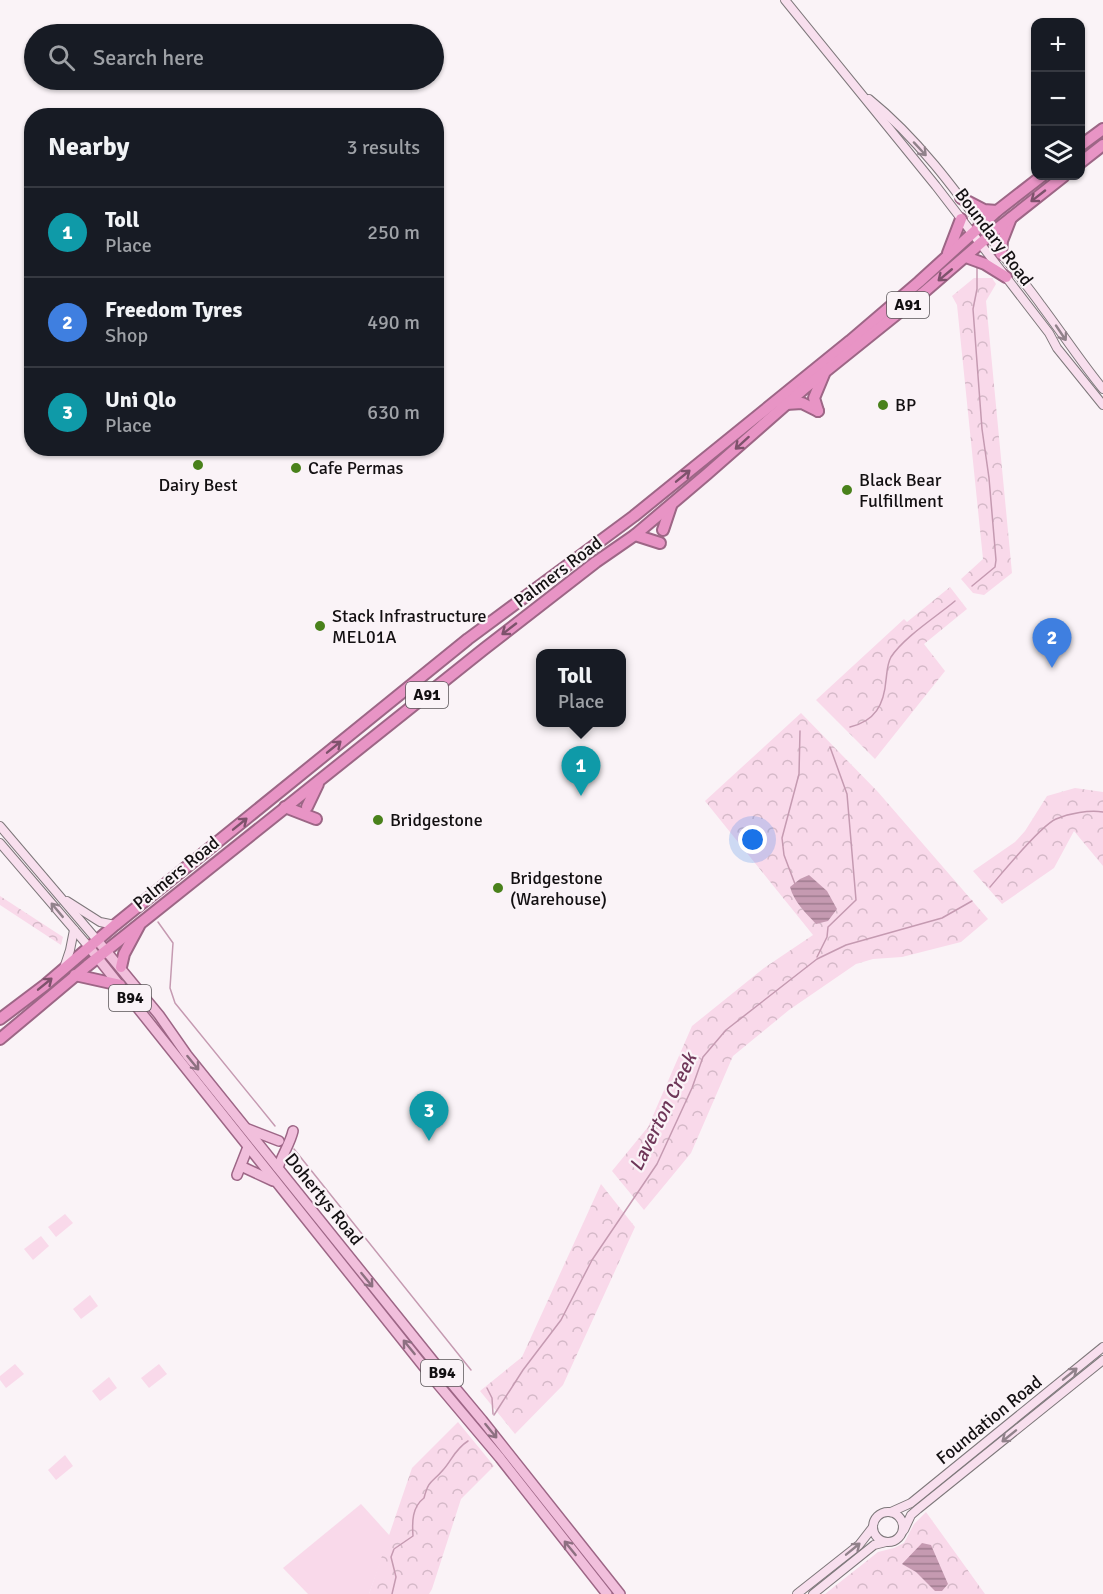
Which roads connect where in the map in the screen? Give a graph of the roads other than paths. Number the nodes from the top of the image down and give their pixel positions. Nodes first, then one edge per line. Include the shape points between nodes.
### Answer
1 (785, 0) edge
2 (858, 90) junction
3 (894, 123) junction
4 (1103, 129) edge
5 (895, 136) junction
6 (1085, 142) edge
7 (1103, 145) edge
8 (1085, 159) edge
9 (1037, 180) edge
10 (1059, 180) edge
11 (962, 198) junction
12 (997, 211) junction
13 (1011, 218) junction
14 (961, 219) junction
15 (981, 225) junction
16 (972, 233) junction
17 (985, 240) junction
18 (1001, 254) junction
19 (947, 256) junction
20 (966, 257) junction
21 (1006, 277) junction
22 (1047, 313) junction
23 (1049, 333) junction
24 (825, 371) junction
25 (1103, 389) edge
26 (786, 404) junction
27 (1103, 405) edge
28 (671, 506) junction
29 (663, 530) dead end
30 (635, 535) junction
31 (660, 543) dead end
32 (321, 779) junction
33 (285, 807) junction
34 (307, 807) dead end
35 (316, 819) dead end
36 (0, 826) edge
37 (0, 843) edge
38 (60, 897) junction
39 (141, 923) junction
40 (115, 925) junction
41 (74, 930) junction
42 (93, 944) junction
43 (102, 954) junction
44 (121, 967) junction
45 (63, 969) junction
46 (75, 975) junction
47 (120, 985) junction
48 (0, 1019) edge
49 (0, 1039) edge
50 (246, 1128) junction
51 (292, 1131) dead end
52 (279, 1141) dead end
53 (248, 1148) junction
54 (278, 1168) junction
55 (275, 1181) junction
56 (1103, 1347) edge
57 (1103, 1360) edge
58 (891, 1512) junction
59 (873, 1527) junction
60 (903, 1530) junction
61 (886, 1542) junction
62 (827, 1570) junction
63 (834, 1578) junction
64 (607, 1594) edge
65 (620, 1594) edge
66 (798, 1594) edge
67 (813, 1594) edge

1 - 2 main road, Boundary Road
2 - 3 main road, Boundary Road
2 - 5 main road, Boundary Road
3 - 5 main road via 891,125
3 -> 11 main road, Boundary Road
4 - 6 highway
5 - 14 main road, Boundary Road
7 - 8 highway
9 - 12 highway, A91
10 -> 13 highway, A91
11 - 12 highway via 984,210
11 - 15 main road, Boundary Road
12 - 15 highway, A91
13 - 17 highway, A91
13 - 18 highway
14 - 16 main road, Boundary Road
14 - 19 highway
15 - 16 highway, Palmers Road / A91
15 - 17 main road, Boundary Road
16 - 17 main road, Boundary Road
16 - 19 highway, Palmers Road / A91
17 - 18 main road, Boundary Road
17 - 20 highway, Palmers Road / A91
17 - 21 main road, Boundary Road
18 - 22 main road, Boundary Road
40 -> 19 highway, Palmers Road / A91 via 468,639 634,516 850,341
20 - 21 highway
20 -> 24 highway, Palmers Road / A91
21 - 23 main road, Boundary Road
22 - 23 main road
22 -> 25 main road, Boundary Road
23 - 27 main road, Boundary Road
24 - 26 highway, Palmers Road / A91
24 - 26 highway via 814,398 818,411 802,403
26 -> 28 highway, Palmers Road / A91
28 - 29 highway
28 - 30 highway, Palmers Road / A91
30 - 31 highway
30 -> 32 highway, Palmers Road / A91 via 555,593
32 - 33 highway, Palmers Road / A91
32 - 34 highway
33 - 35 highway
33 - 39 highway, Palmers Road / A91
36 - 38 main road, Dohertys Road / B94
41 -> 37 main road, Dohertys Road / B94
38 - 40 main road via 100,922
38 - 42 main road, Dohertys Road / B94
39 - 43 highway, Palmers Road / A91
39 - 44 highway
40 - 42 highway, Palmers Road / A91
41 - 42 main road, Dohertys Road / B94
41 - 45 main road
42 - 43 main road, Dohertys Road / B94
42 - 45 highway, Palmers Road / A91
43 - 44 main road, Dohertys Road / B94
43 - 46 highway, Palmers Road / A91
43 - 47 main road, Dohertys Road / B94
44 -> 50 main road, Dohertys Road / B94
48 -> 45 highway, Palmers Road / A91
46 - 47 highway
46 - 49 highway, Palmers Road / A91
47 - 53 main road, Dohertys Road / B94
50 - 52 main road
50 - 54 main road, Dohertys Road / B94
51 - 54 main road
53 - 55 main road, Dohertys Road / B94
53 - 55 main road via 241,1172
54 -> 65 main road, Dohertys Road / B94
64 -> 55 main road, Dohertys Road / B94
58 -> 56 main road, Foundation Road via 911,1503
57 -> 60 main road, Foundation Road via 918,1509
58 - 59 main road via 878,1516
58 - 60 main road via 902,1520
59 - 61 main road via 877,1537
62 -> 59 main road via 859,1545
60 - 61 main road via 895,1541
61 - 63 main road via 874,1545
62 - 63 main road
62 - 66 main road
63 - 67 main road

